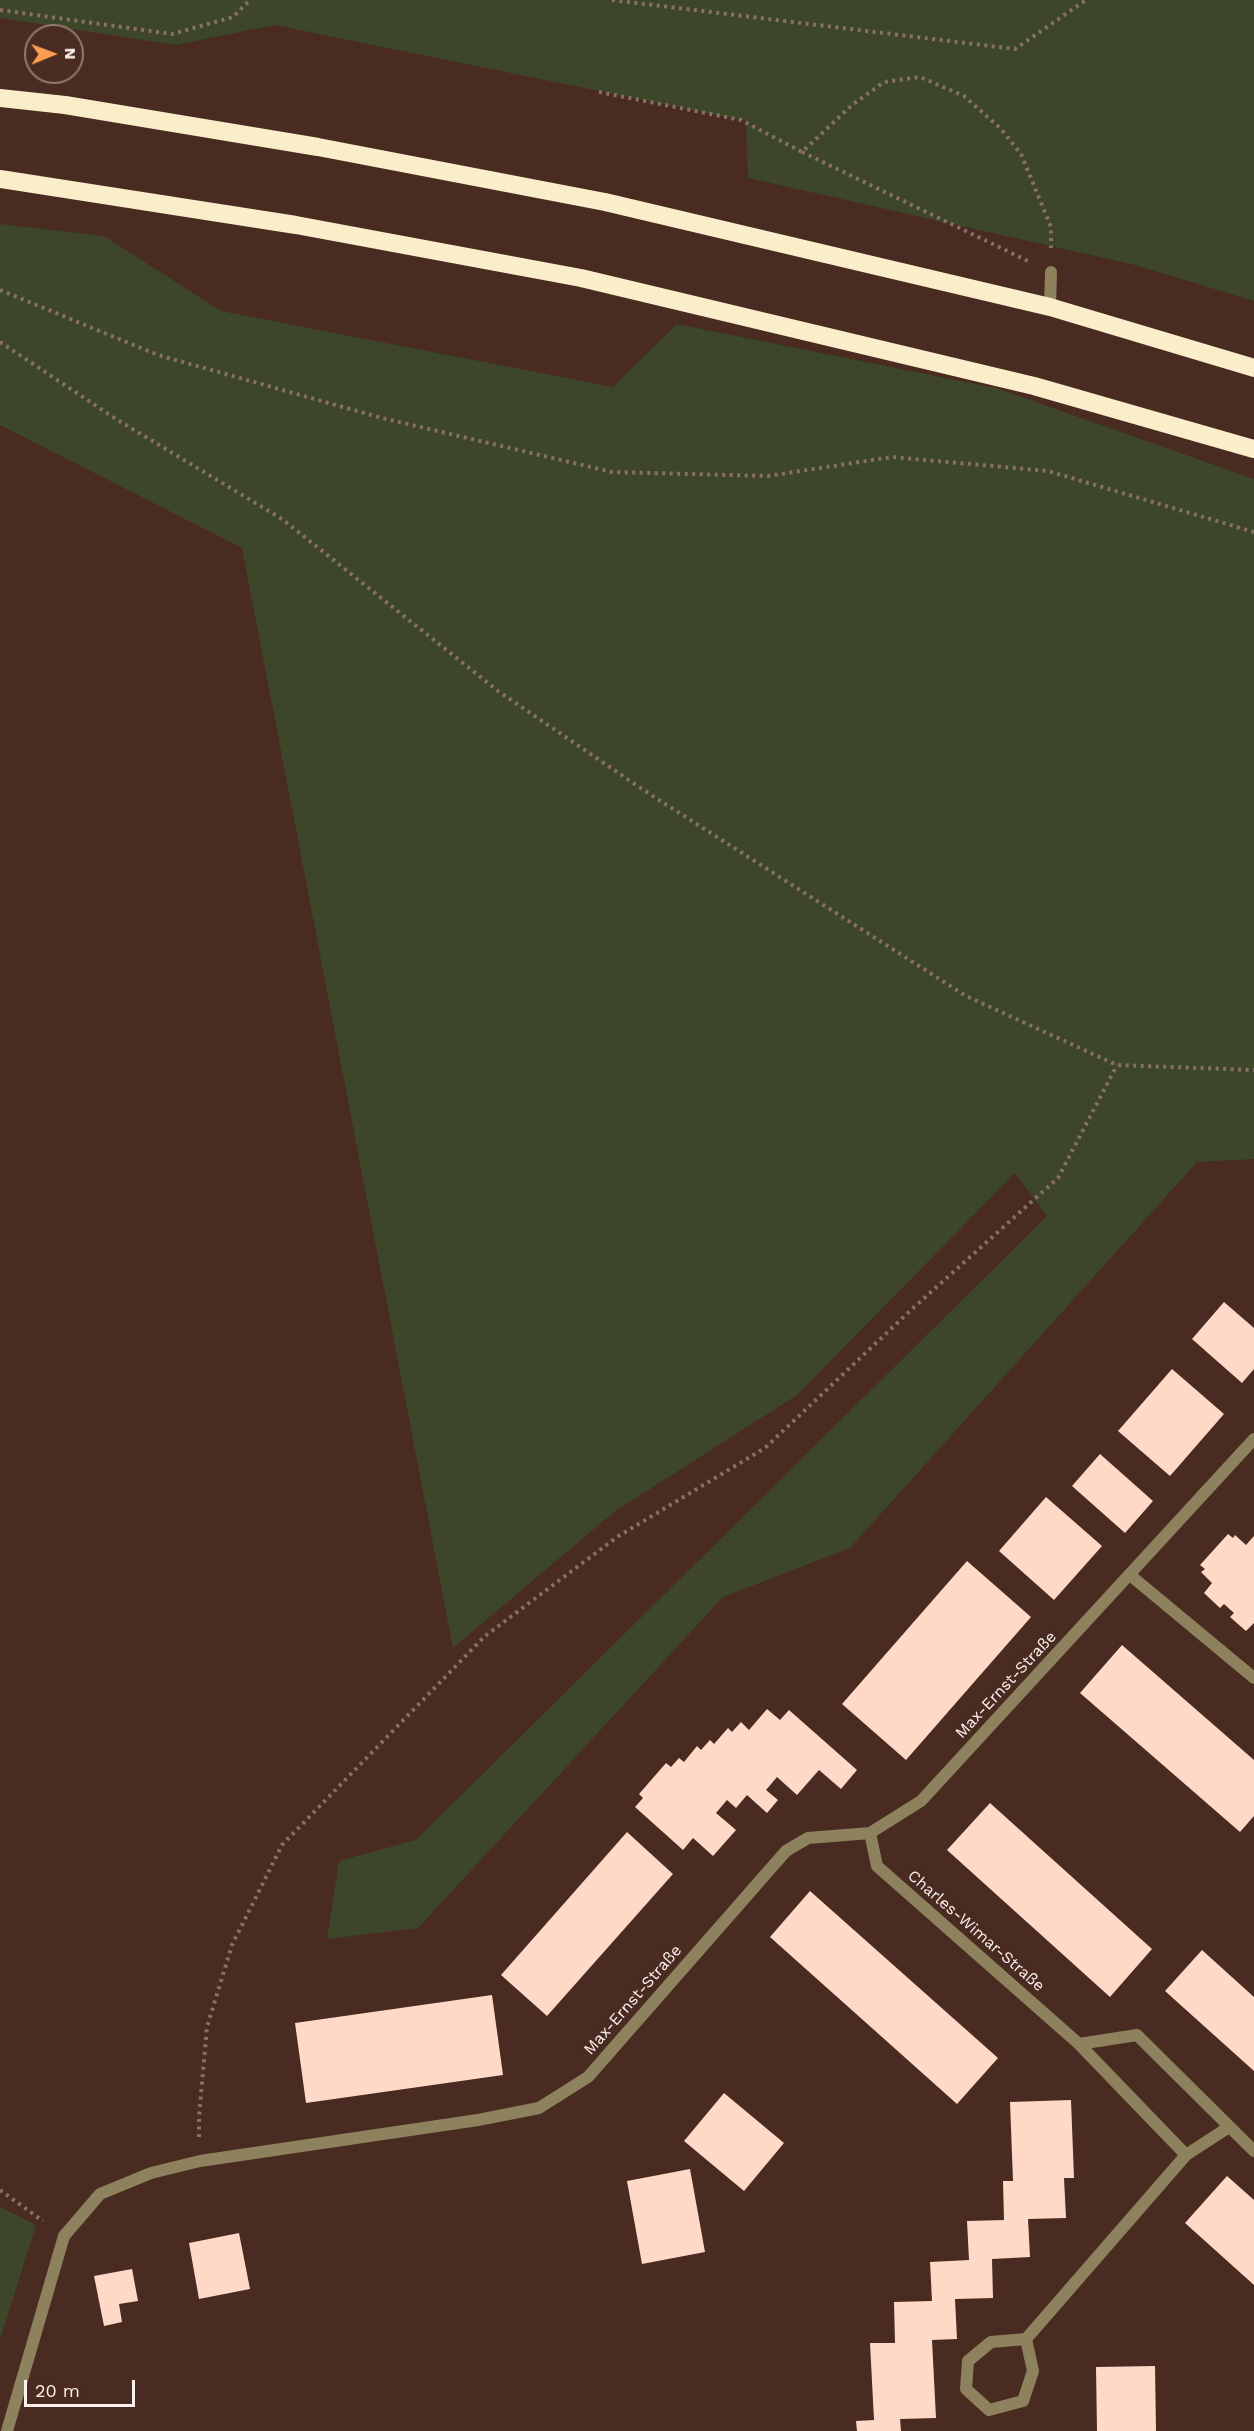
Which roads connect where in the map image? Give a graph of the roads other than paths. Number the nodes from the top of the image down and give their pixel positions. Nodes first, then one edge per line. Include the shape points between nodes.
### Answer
1 (0, 98) edge
2 (0, 179) edge
3 (1051, 272) road end
4 (1050, 307) junction
5 (1254, 368) edge
6 (1254, 449) edge
7 (1254, 1439) edge
8 (1130, 1575) junction
9 (1254, 1678) edge
10 (870, 1833) junction
11 (1079, 2044) junction
12 (1229, 2127) junction
13 (1254, 2151) edge
14 (1186, 2155) junction
15 (1026, 2340) junction
16 (7, 2431) edge

1 - 4 highway via 318,147 605,202
2 - 6 highway via 296,225 581,278 1034,386
3 - 4 street
4 - 5 highway
7 - 8 street, Max-Ernst-Straße
8 - 9 street
8 - 10 street, Max-Ernst-Straße via 921,1801
10 - 11 street, Charles-Wimar-Straße via 877,1866
10 - 16 street, Max-Ernst-Straße via 808,1838 786,1851 588,2077 539,2108 200,2161 151,2173 100,2194 64,2236
11 - 12 street via 1137,2035
11 - 14 street, Charles-Wimar-Straße
12 - 13 street
12 - 14 street
14 - 15 street
15 - 15 street via 991,2342 968,2361 966,2389 989,2410 1023,2401 1033,2371

